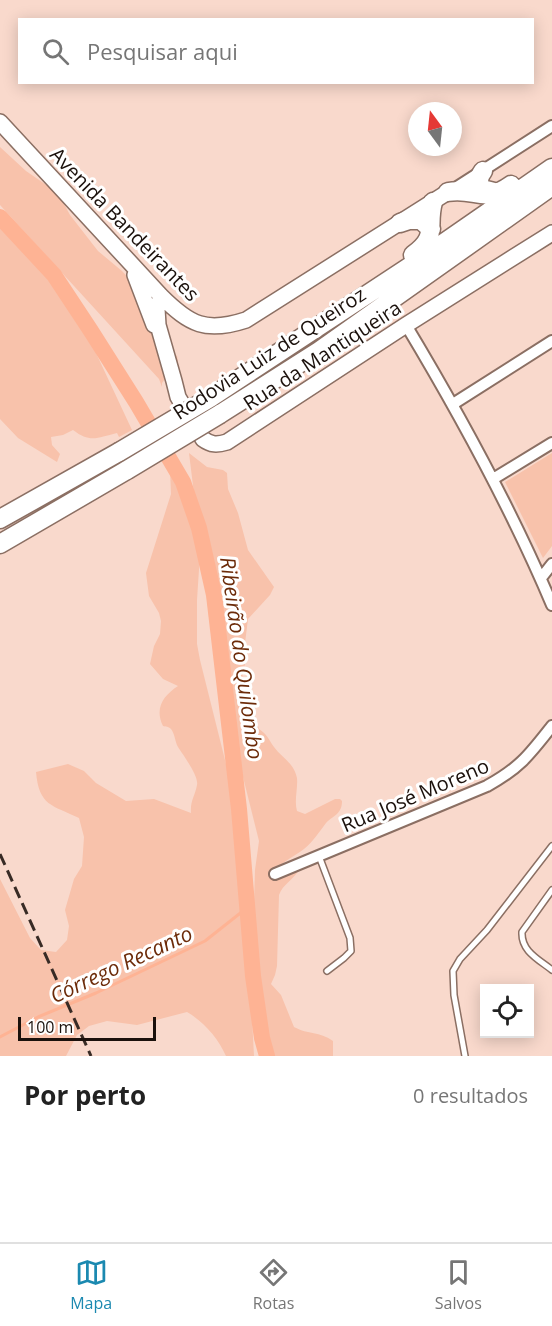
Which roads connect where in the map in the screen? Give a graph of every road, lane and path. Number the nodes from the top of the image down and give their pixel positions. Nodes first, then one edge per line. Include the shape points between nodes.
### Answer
1 (0, 122) edge
2 (552, 126) edge
3 (552, 156) edge
4 (552, 168) edge
5 (483, 171) junction
6 (552, 186) edge
7 (500, 193) junction
8 (441, 197) junction
9 (400, 224) junction
10 (431, 229) junction
11 (552, 233) edge
12 (132, 267) junction
13 (164, 299) junction
14 (182, 316) junction
15 (406, 324) junction
16 (163, 341) junction
17 (297, 341) junction
18 (552, 341) edge
19 (453, 404) junction
20 (552, 443) edge
21 (493, 479) junction
22 (0, 519) edge
23 (0, 544) edge
24 (552, 564) edge
25 (541, 578) junction
26 (552, 605) edge
27 (552, 726) edge
28 (552, 846) edge
29 (319, 856) junction
30 (275, 874) dead end
31 (552, 890) edge
32 (552, 970) edge
33 (327, 971) dead end
34 (465, 1056) edge

1 - 12 main road, Avenida Bandeirantes
2 - 5 street
3 - 7 highway
4 - 17 highway, Rodovia Luiz de Queiroz
5 - 7 highway via 478,176 482,189
5 - 8 street
6 - 23 highway, Rodovia Luiz de Queiroz, bridge via 319,351
7 - 8 highway via 480,195 460,190
8 - 9 main road, Avenida Bandeirantes
8 - 10 highway via 430,217
9 - 10 highway via 421,220
9 - 14 main road, Avenida Bandeirantes via 246,320 215,327
10 - 17 highway via 425,246
11 - 15 main road, Rua da Mantiqueira
12 - 13 main road, Avenida Bandeirantes
12 - 16 main road
13 - 14 main road, Avenida Bandeirantes
13 - 16 main road, Rua da Mantiqueira via 157,316
14 - 16 main road via 170,323
15 - 16 main road, Rua da Mantiqueira via 218,445 203,439 178,397
15 - 19 street
17 - 22 highway, Rodovia Luiz de Queiroz, bridge via 120,452
18 - 19 street
19 - 21 street
20 - 21 street
21 - 25 street
24 - 25 street
25 - 26 street
27 - 29 street, Rua José Moreno via 509,774
28 - 34 lane via 453,971
29 - 30 street, Rua José Moreno
29 - 33 lane via 350,938 351,951
31 - 32 lane via 522,932 521,940 528,952

